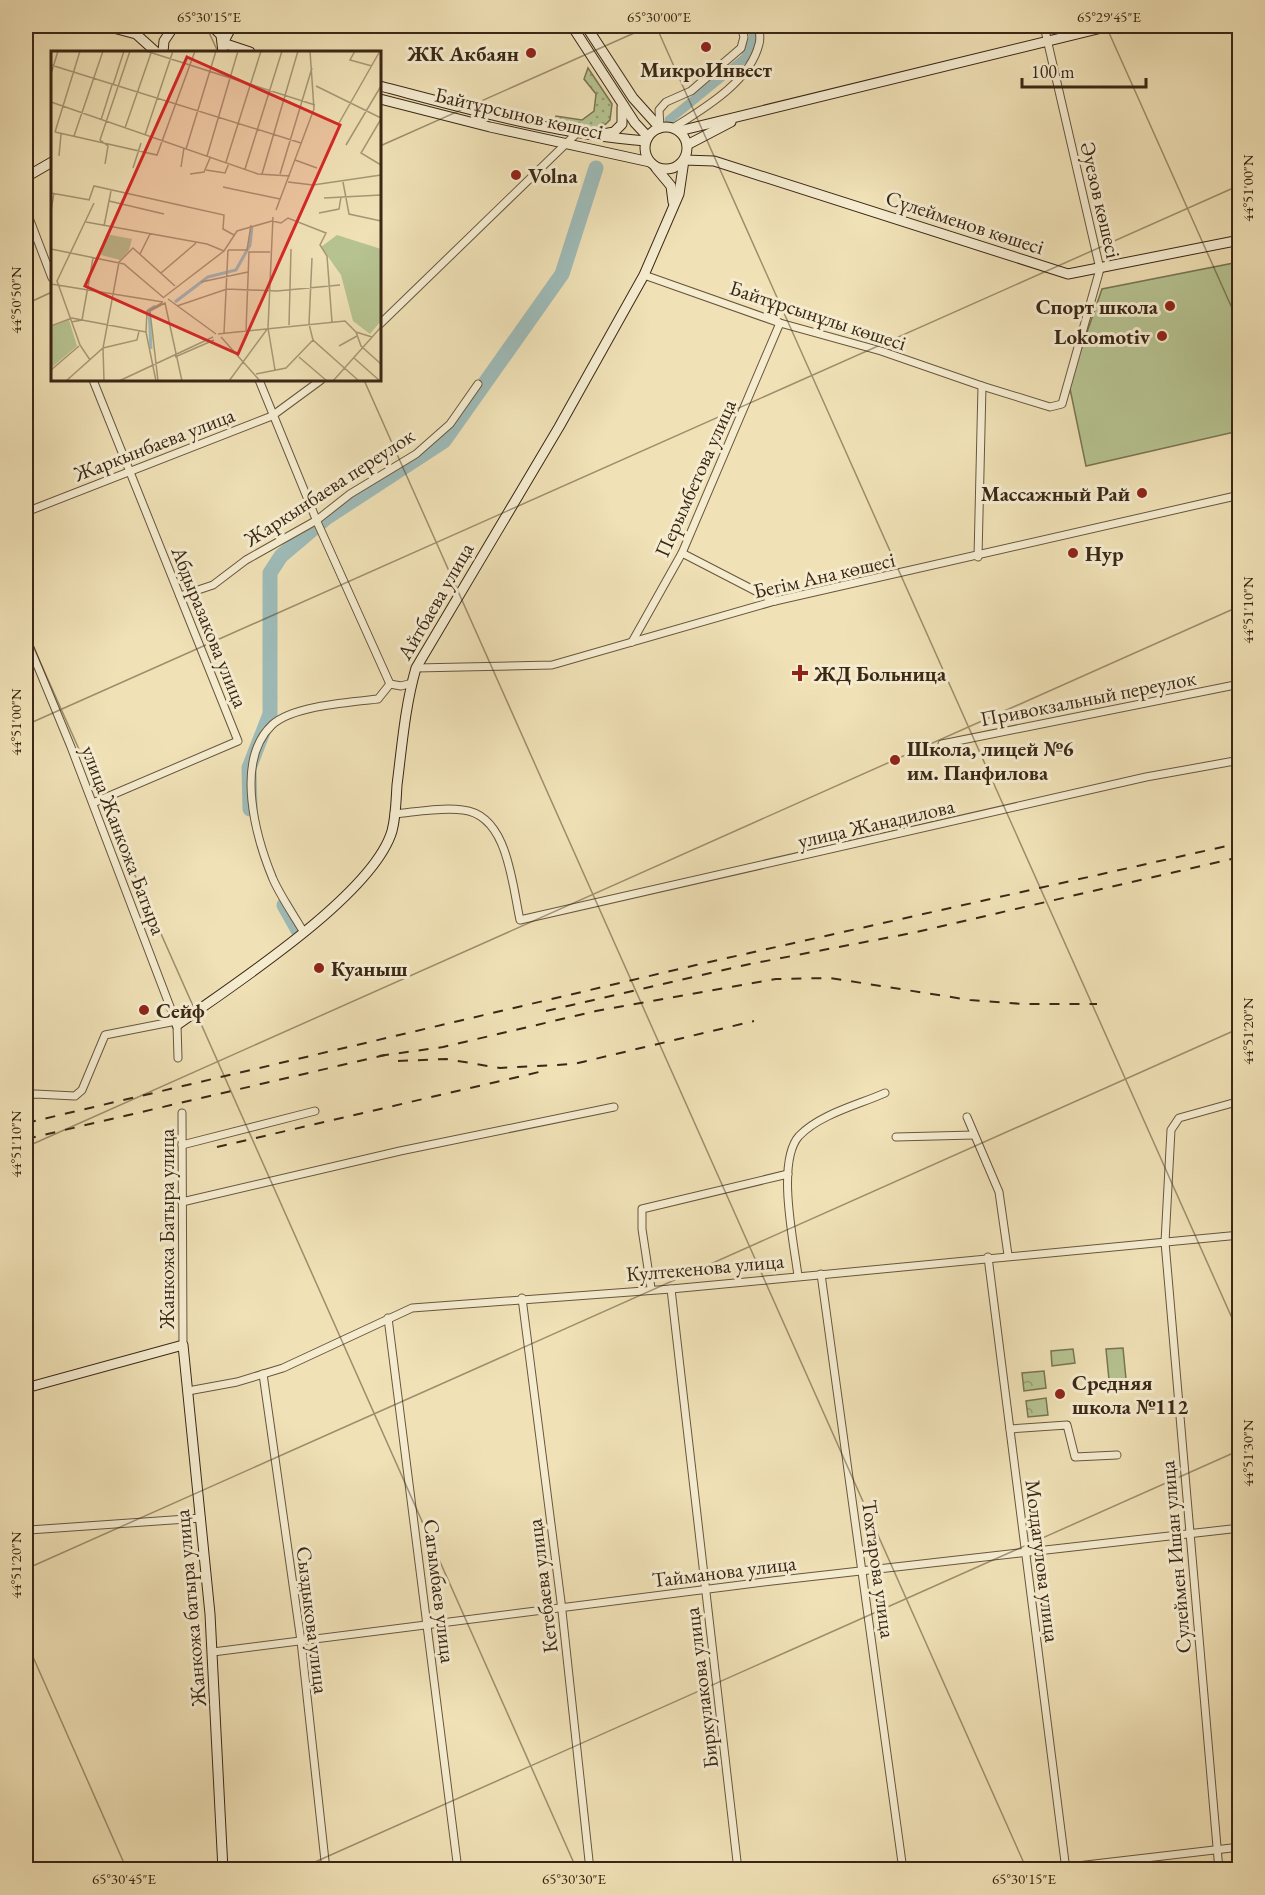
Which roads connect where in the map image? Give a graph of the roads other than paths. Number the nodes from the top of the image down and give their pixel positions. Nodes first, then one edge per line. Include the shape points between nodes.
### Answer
1 (106, 26) edge
2 (139, 26) edge
3 (173, 26) edge
4 (212, 26) edge
5 (231, 26) edge
6 (573, 26) edge
7 (586, 26) edge
8 (741, 26) edge
9 (759, 26) edge
10 (1044, 26) edge
11 (1110, 26) edge
12 (1048, 41) junction
13 (223, 48) edge
14 (155, 51) edge
15 (163, 51) edge
16 (243, 51) edge
17 (381, 86) edge
18 (618, 96) junction
19 (381, 99) edge
20 (747, 113) junction
21 (660, 128) junction
22 (676, 130) junction
23 (577, 133) junction
24 (592, 136) junction
25 (647, 139) junction
26 (569, 143) junction
27 (687, 145) junction
28 (684, 160) junction
29 (51, 163) edge
30 (652, 164) junction
31 (26, 177) edge
32 (26, 210) edge
33 (671, 213) junction
34 (1239, 240) edge
35 (1100, 269) junction
36 (51, 275) edge
37 (644, 275) junction
38 (381, 323) edge
39 (780, 323) junction
40 (93, 381) edge
41 (259, 381) edge
42 (320, 381) edge
43 (478, 384) dead end
44 (982, 386) junction
45 (272, 416) junction
46 (129, 471) junction
47 (1239, 495) edge
48 (26, 512) edge
49 (317, 520) junction
50 (682, 553) junction
51 (978, 557) junction
52 (180, 596) junction
53 (775, 601) junction
54 (26, 638) edge
55 (632, 642) junction
56 (416, 668) junction
57 (412, 683) junction
58 (390, 684) junction
59 (1239, 684) edge
60 (942, 744) dead end
61 (1239, 759) edge
62 (93, 803) junction
63 (394, 814) junction
64 (303, 931) junction
65 (176, 1023) junction
66 (178, 1058) dead end
67 (885, 1093) dead end
68 (26, 1097) edge
69 (1239, 1101) edge
70 (614, 1107) dead end
71 (315, 1111) dead end
72 (182, 1113) dead end
73 (967, 1117) dead end
74 (974, 1136) junction
75 (896, 1137) dead end
76 (182, 1144) junction
77 (788, 1174) junction
78 (182, 1202) junction
79 (1239, 1235) edge
80 (1165, 1242) junction
81 (1008, 1256) junction
82 (988, 1257) junction
83 (821, 1274) junction
84 (798, 1276) junction
85 (651, 1288) junction
86 (671, 1288) junction
87 (522, 1298) junction
88 (388, 1318) junction
89 (183, 1345) junction
90 (263, 1374) junction
91 (26, 1388) edge
92 (188, 1391) junction
93 (1010, 1430) junction
94 (1117, 1455) dead end
95 (201, 1518) junction
96 (1239, 1528) edge
97 (29, 1530) dead end
98 (1189, 1534) junction
99 (1026, 1552) junction
100 (862, 1571) junction
101 (706, 1590) junction
102 (562, 1608) junction
103 (428, 1625) junction
104 (301, 1641) junction
105 (213, 1652) junction
106 (1239, 1846) edge
107 (1216, 1849) junction
108 (1066, 1868) edge
109 (223, 1869) edge
110 (326, 1869) edge
111 (458, 1869) edge
112 (590, 1869) edge
113 (738, 1869) edge
114 (903, 1869) edge
115 (1043, 1869) edge
116 (1219, 1869) edge

1 - 14 street via 136,34
2 - 3 street
3 - 15 street
4 - 13 street
5 - 13 street
6 - 18 street
7 - 21 street via 633,98
8 - 21 street via 741,48 691,90 666,102 659,110
9 - 22 street via 759,44 748,66 719,99
10 - 12 street, Әуезов көшесі
11 - 12 street
12 - 20 street
12 - 35 street, Әуезов көшесі
13 - 16 street
17 - 23 street, Байтұрсынов көшесі
18 - 24 street via 622,124 614,132
18 - 25 street
19 - 26 street, Байтұрсынов көшесі
20 - 22 street
20 - 27 street
21 - 22 street
21 - 25 street
22 - 27 street
23 - 24 street, Байтұрсынов көшесі
23 - 26 street
24 - 25 street, Байтұрсынов көшесі
25 - 30 street via 645,152
26 - 30 street, Байтұрсынов көшесі
26 - 38 street
27 - 28 street
28 - 30 street via 674,168
28 - 33 street, Айтбаева улица via 679,194
28 - 35 street, Сүлейменов көшесі via 714,161 1068,274
29 - 31 street
30 - 33 street via 671,186
32 - 36 street
33 - 37 street, Айтбаева улица
34 - 35 street, Сүлейменов көшесі
35 - 44 street, Әуезов көшесі via 1062,404 1050,407
37 - 39 street, Байтұрсынұлы көшесі
37 - 56 street, Айтбаева улица via 559,428
39 - 44 street, Байтұрсынұлы көшесі via 881,351
39 - 50 street, Перымбетова улица
40 - 46 street, Абдыразакова улица
41 - 45 street
42 - 45 street, Жаркынбаева улица
43 - 49 street, Жаркынбаева переулок via 450,424 416,454 350,494
44 - 51 street
45 - 46 street, Жаркынбаева улица
45 - 49 street
46 - 48 street, Жаркынбаева улица
46 - 52 street, Абдыразакова улица
47 - 51 street, Бегім Ана көшесі
49 - 52 street, Жаркынбаева переулок via 246,560 213,585
49 - 58 street
50 - 53 street
50 - 55 street, Перымбетова улица
51 - 53 street, Бегім Ана көшесі
52 - 62 street, Абдыразакова улица via 238,741
53 - 55 street, Бегім Ана көшесі
54 - 62 street, улица Жанкожа Батыра
55 - 56 street, Бегім Ана көшесі via 552,665
56 - 57 street, Айтбаева улица
57 - 58 street
57 - 63 street, Айтбаева улица
58 - 64 street via 378,699 325,705 272,725 257,748 249,778 256,829 274,880
59 - 60 street, Привокзальный переулок
61 - 63 street, улица Жанадилова via 520,920 501,840 484,818 463,810
62 - 65 street, улица Жанкожа Батыра
63 - 64 street, Айтбаева улица via 390,837 369,872
64 - 65 street, Айтбаева улица via 256,970
65 - 66 street, улица Жанкожа Батыра
65 - 68 street via 105,1035 79,1094
67 - 77 street via 821,1120 799,1137 790,1152
69 - 80 street, Сулеймен Ишан улица via 1173,1123
70 - 78 street via 400,1150
71 - 76 street
72 - 76 street, Жанкожа Батыра улица
73 - 74 street
74 - 75 street
74 - 81 street via 999,1192
76 - 78 street, Жанкожа Батыра улица
77 - 84 street
77 - 85 street via 642,1209
78 - 89 street, Жанкожа Батыра улица
79 - 80 street, Култекенова улица
80 - 81 street, Култекенова улица
80 - 98 street, Сулеймен Ишан улица
81 - 82 street, Култекенова улица
82 - 83 street, Култекенова улица
82 - 93 street, Молдагулова улица
83 - 84 street, Култекенова улица
83 - 100 street, Тохтарова улица
84 - 86 street, Култекенова улица
85 - 86 street, Култекенова улица
85 - 87 street, Култекенова улица
86 - 101 street, Биркулакова улица
87 - 88 street, Култекенова улица via 412,1308
87 - 102 street, Кетебаева улица
88 - 90 street, Култекенова улица via 313,1355
88 - 103 street, Сагымбаев улица
89 - 91 street
89 - 92 street, Жанкожа батыра улица
90 - 92 street, Култекенова улица
90 - 104 street, Сыздыкова улица
92 - 95 street, Жанкожа батыра улица
93 - 94 street via 1067,1425 1075,1457
93 - 99 street, Молдагулова улица
95 - 97 street
95 - 105 street, Жанкожа батыра улица
96 - 98 street, Тайманова улица
98 - 99 street, Тайманова улица
98 - 107 street, Сулеймен Ишан улица
99 - 100 street, Тайманова улица
99 - 108 street, Молдагулова улица
100 - 101 street, Тайманова улица
100 - 114 street, Тохтарова улица
101 - 102 street, Тайманова улица
101 - 113 street, Биркулакова улица
102 - 103 street, Тайманова улица
102 - 112 street, Кетебаева улица
103 - 104 street, Тайманова улица
103 - 111 street, Сагымбаев улица
104 - 105 street, Тайманова улица
104 - 110 street, Сыздыкова улица
105 - 109 street, Жанкожа батыра улица
106 - 107 street
107 - 108 street
107 - 116 street, Сулеймен Ишан улица
108 - 115 street

